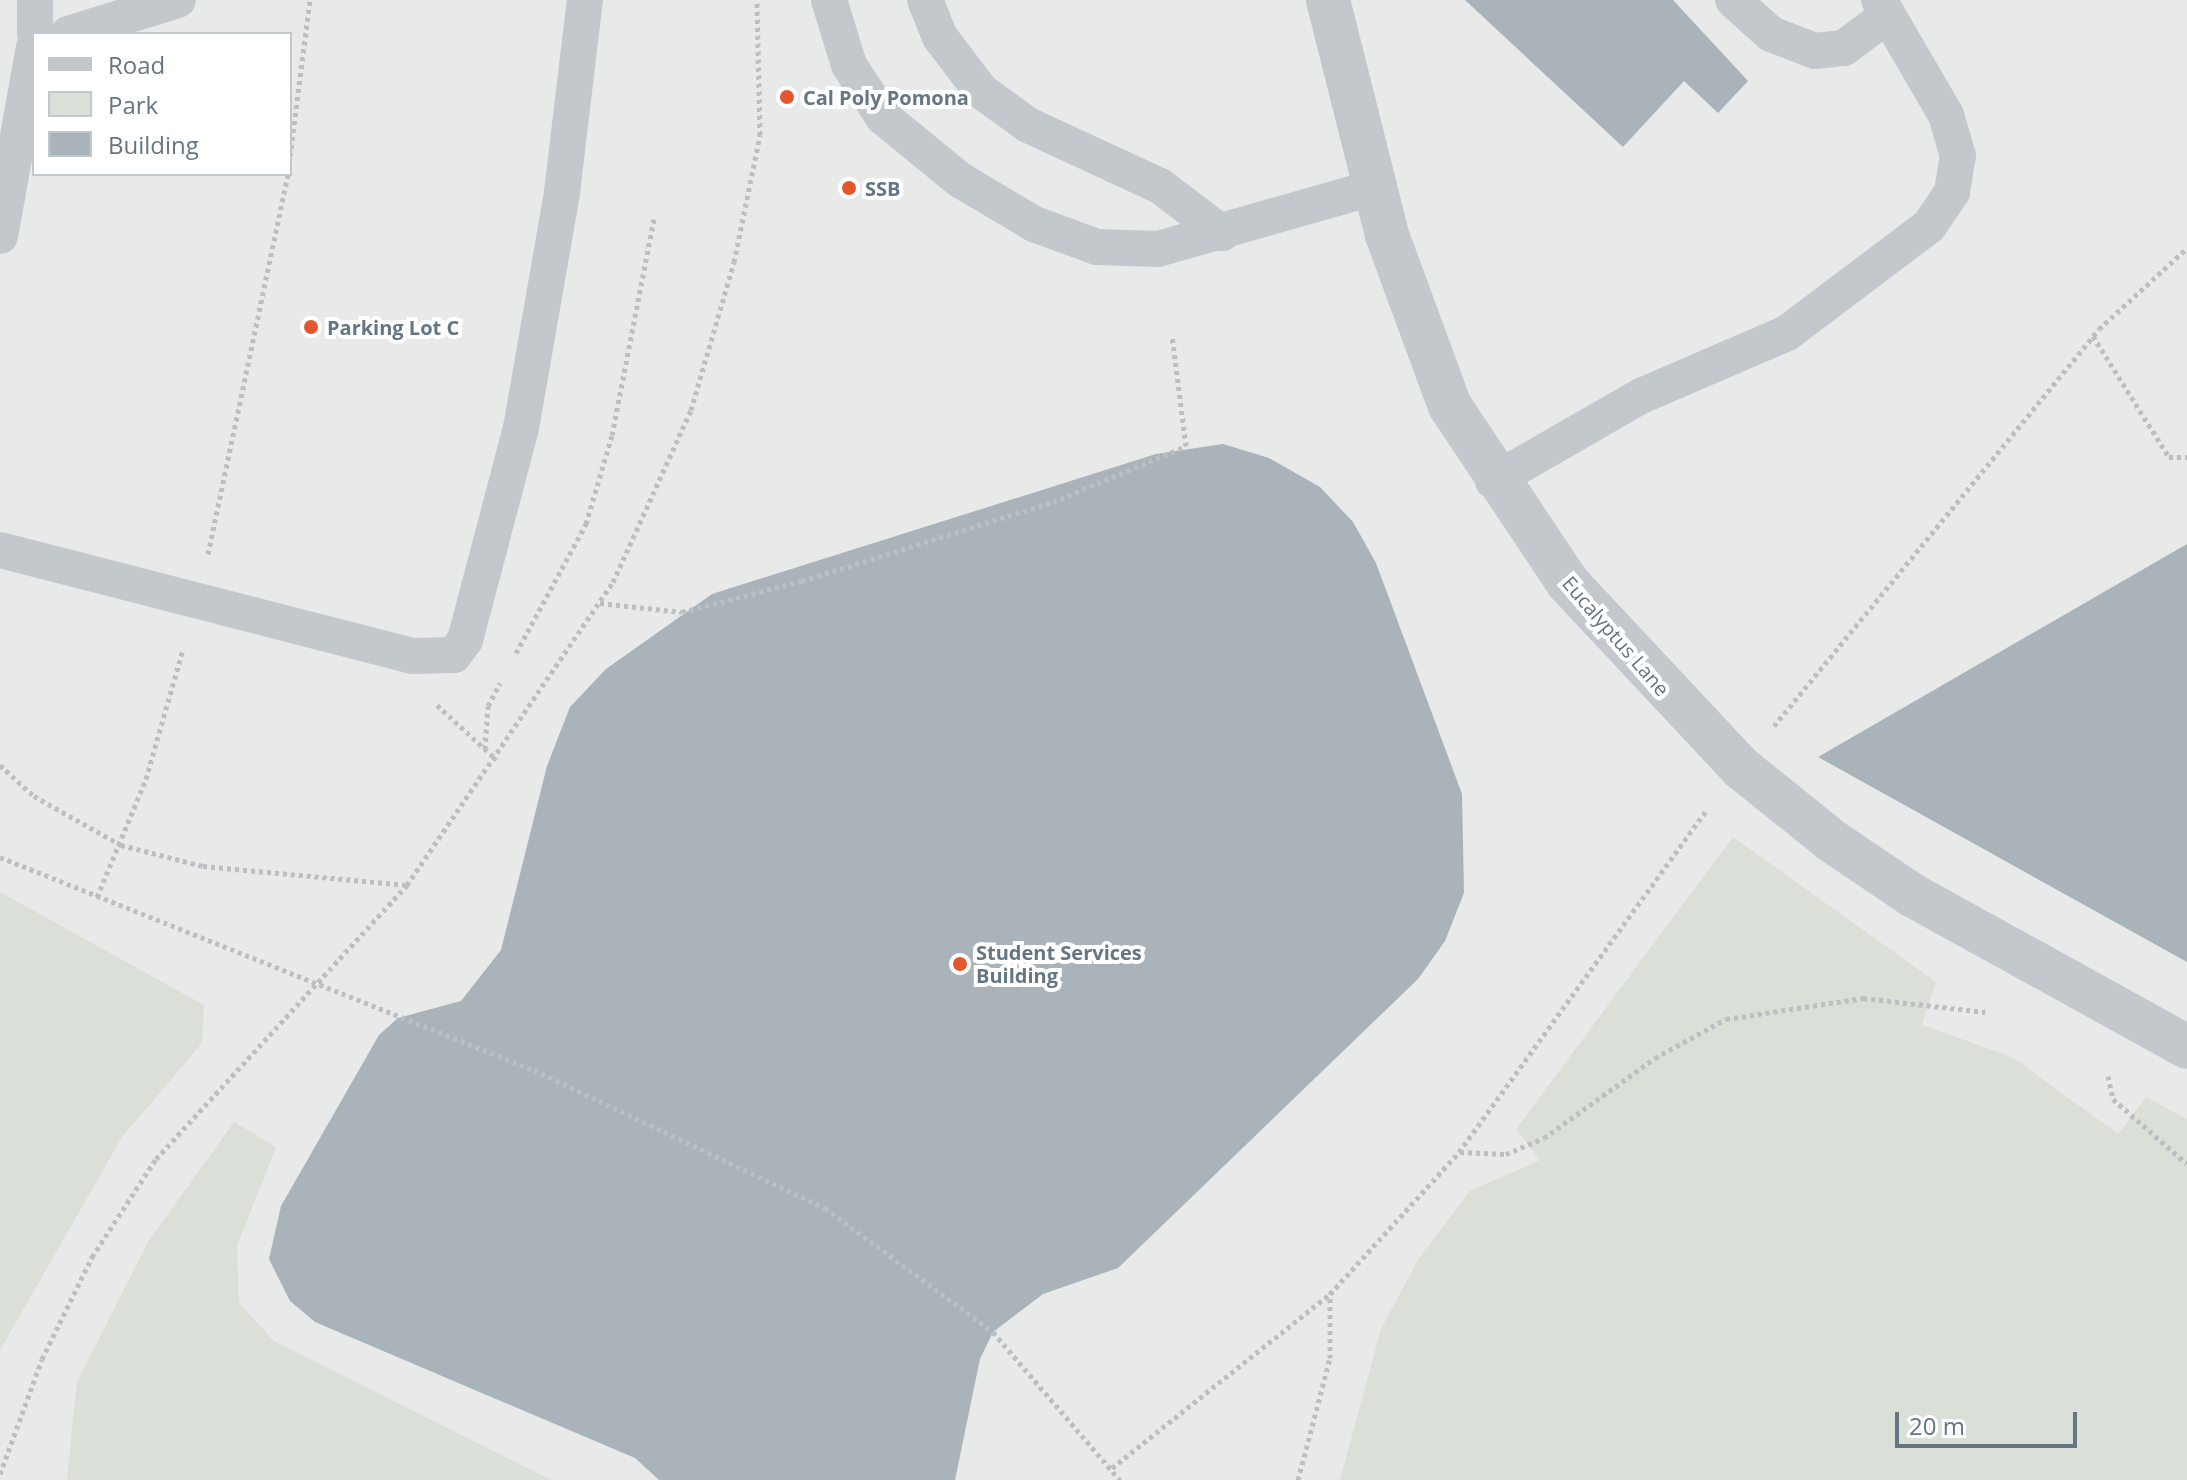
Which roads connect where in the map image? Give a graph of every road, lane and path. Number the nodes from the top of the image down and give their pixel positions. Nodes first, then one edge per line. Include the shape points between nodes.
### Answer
1 (35, 0) edge
2 (178, 0) edge
3 (310, 0) edge
4 (585, 0) edge
5 (757, 0) edge
6 (829, 0) edge
7 (925, 0) edge
8 (1328, 0) edge
9 (1733, 0) edge
10 (1883, 8) edge
11 (35, 32) edge
12 (74, 32) edge
13 (32, 58) edge
14 (292, 140) edge
15 (288, 176) edge
16 (1375, 187) junction
17 (654, 219) dead end
18 (1222, 233) junction
19 (0, 236) edge
20 (2187, 248) edge
21 (1172, 335) dead end
22 (2093, 336) junction
23 (2187, 457) edge
24 (1493, 481) junction
25 (0, 550) edge
26 (197, 600) junction
27 (600, 603) junction
28 (432, 659) junction
29 (510, 664) dead end
30 (503, 678) dead end
31 (485, 749) junction
32 (497, 760) junction
33 (0, 765) edge
34 (1740, 767) junction
35 (121, 845) junction
36 (0, 857) edge
37 (407, 885) junction
38 (97, 897) junction
39 (313, 985) junction
40 (1985, 1012) dead end
41 (2187, 1047) edge
42 (2108, 1076) dead end
43 (1459, 1152) junction
44 (2187, 1164) edge
45 (1330, 1294) junction
46 (1112, 1468) junction
47 (0, 1474) edge
48 (1120, 1480) edge
49 (1298, 1480) edge

1 - 11 lane
2 - 12 lane
3 - 14 path
4 - 28 lane via 562,192 521,428 465,640 454,655
5 - 27 path via 760,135 734,262 691,410
6 - 18 lane via 849,65 883,117 960,180 1034,224 1097,247 1158,249
7 - 18 lane via 940,37 981,91 1028,125 1160,186
8 - 16 street, Eucalyptus Lane
9 - 10 lane via 1771,34 1815,51 1844,48
10 - 24 lane via 1946,115 1958,156 1952,192 1929,226 1787,333 1641,396
13 - 19 lane
15 - 26 path
16 - 18 lane
16 - 24 street, Eucalyptus Lane via 1418,328 1450,406
17 - 29 path via 612,435 586,524
20 - 22 path
21 - 27 path via 1186,446 1053,502 802,581 682,612
22 - 23 path via 2169,457
22 - 34 path
24 - 34 street, Eucalyptus Lane via 1606,627
25 - 26 lane
26 - 28 lane
26 - 35 path
27 - 32 path
28 - 31 path via 437,708
30 - 31 path via 488,706
31 - 32 path
32 - 37 path
33 - 35 path via 34,796
34 - 41 street, Eucalyptus Lane via 1912,895
34 - 43 path
35 - 37 path via 203,866
35 - 38 path
36 - 38 path
37 - 39 path
38 - 39 path
39 - 46 path via 534,1070 825,1208 993,1332
39 - 47 path via 156,1159 92,1257 42,1359
40 - 43 path via 1863,998 1726,1019 1655,1058 1544,1138 1506,1154
42 - 44 path via 2113,1099
43 - 45 path
45 - 46 path
45 - 49 path via 1330,1358
46 - 48 path

